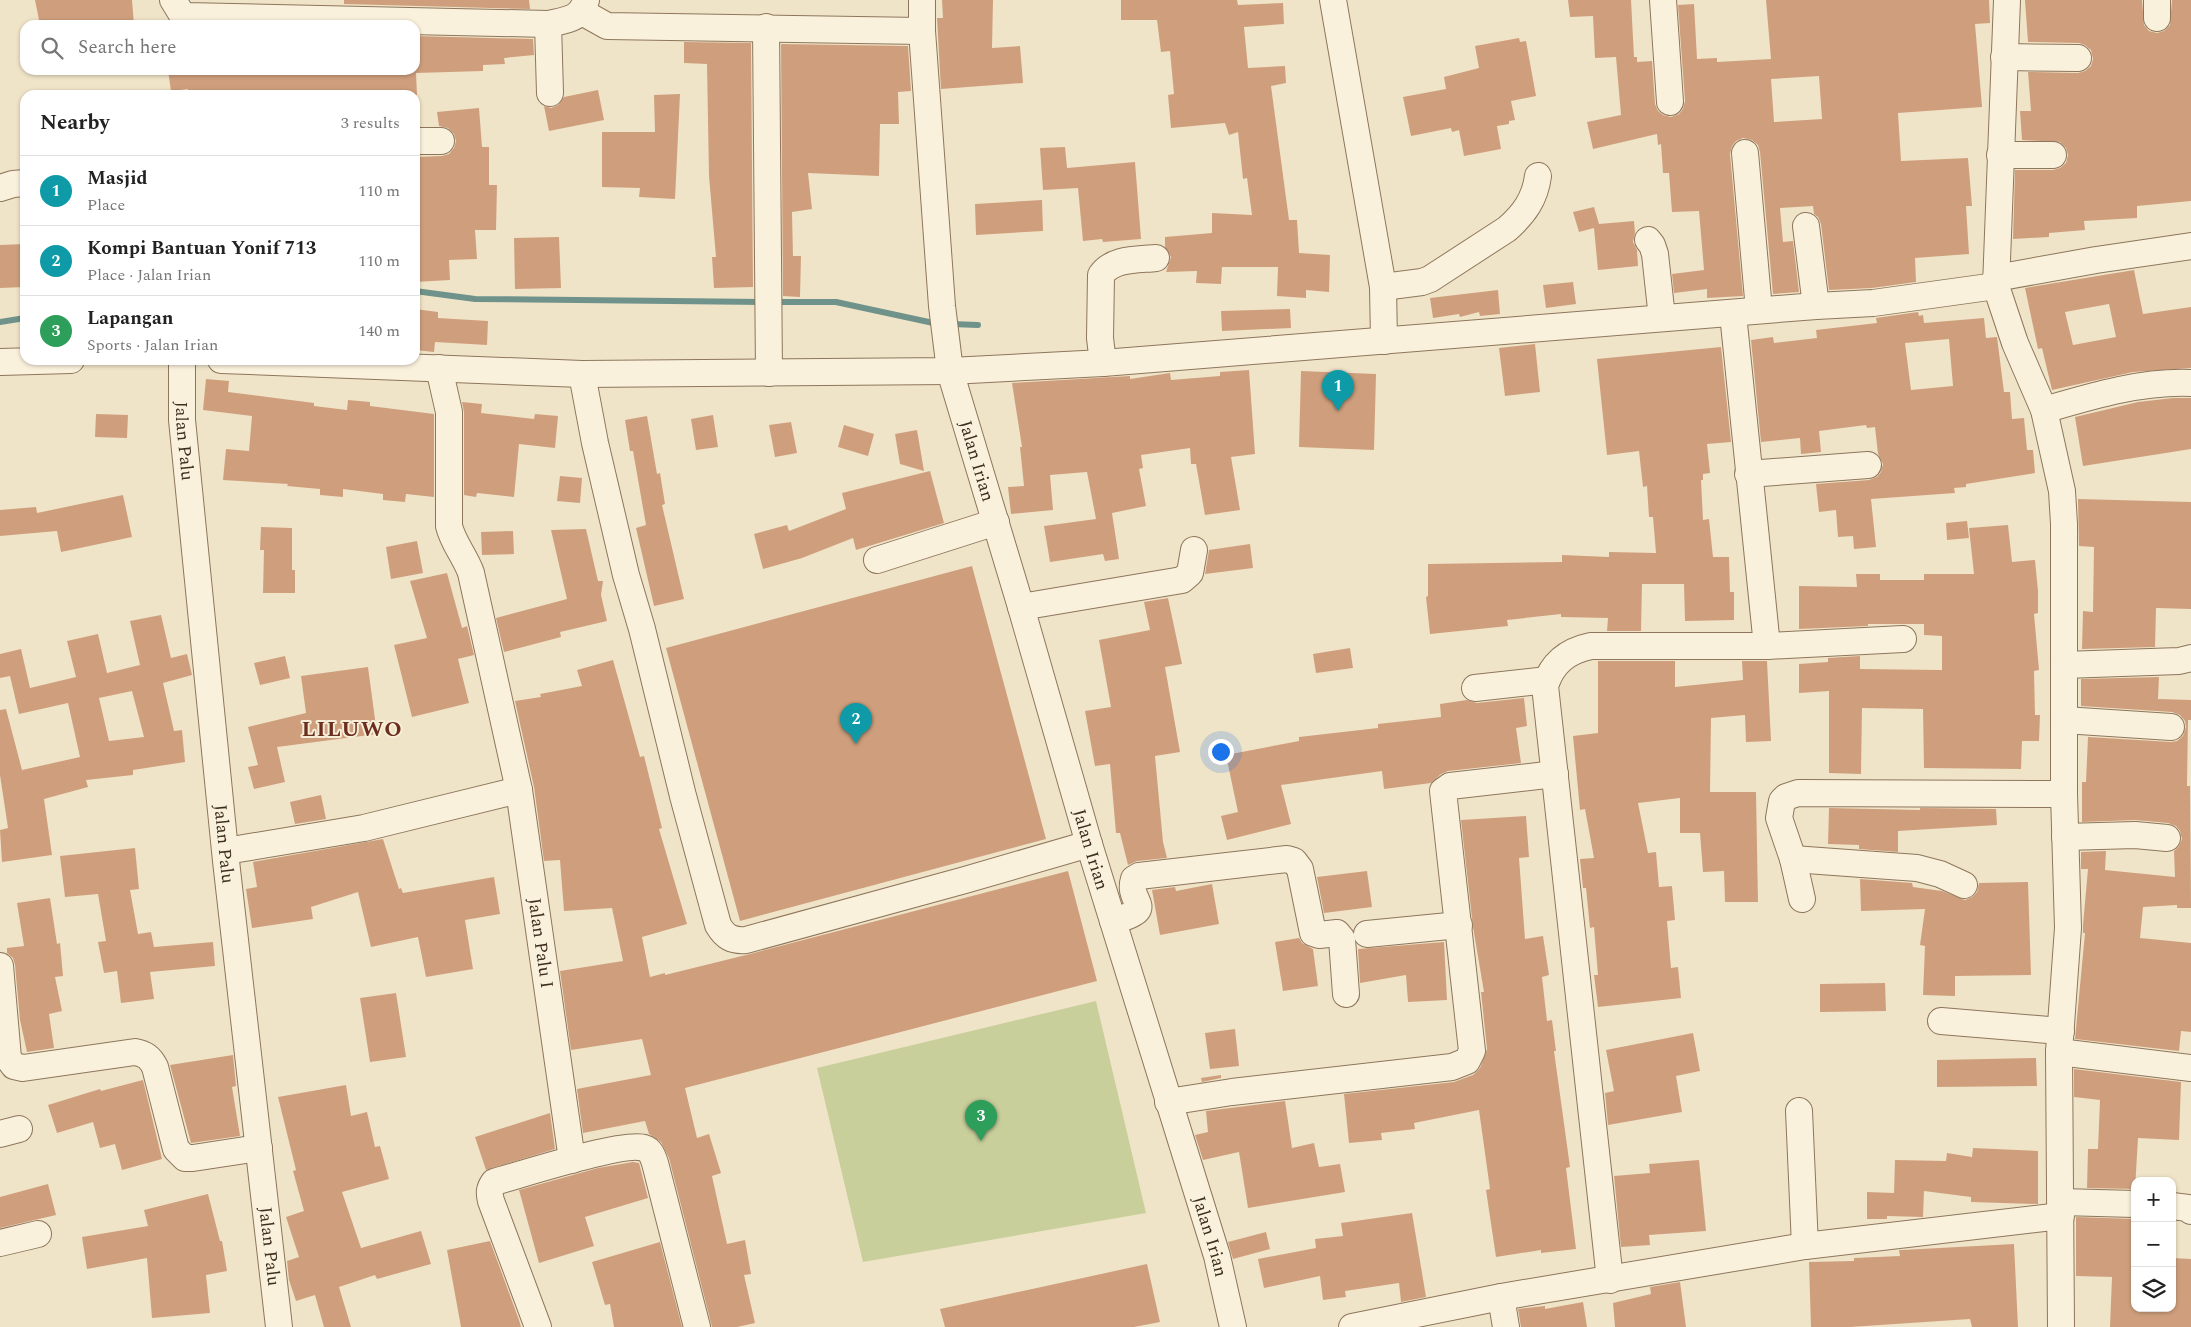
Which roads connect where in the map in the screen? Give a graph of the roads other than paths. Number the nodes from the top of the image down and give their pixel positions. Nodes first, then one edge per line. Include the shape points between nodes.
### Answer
1 (173, 0) edge
2 (922, 0) edge
3 (1333, 0) edge
4 (1663, 0) edge
5 (2007, 0) edge
6 (584, 6) edge
7 (367, 20) edge
8 (420, 21) edge
9 (548, 24) junction
10 (766, 27) junction
11 (922, 31) junction
12 (2004, 57) junction
13 (2078, 58) dead end
14 (550, 93) dead end
15 (1670, 102) dead end
16 (420, 141) edge
17 (441, 141) dead end
18 (1745, 152) dead end
19 (2000, 155) junction
20 (2053, 155) dead end
21 (1538, 176) dead end
22 (20, 184) edge
23 (0, 188) edge
24 (1806, 226) dead end
25 (1648, 240) dead end
26 (2191, 246) edge
27 (1156, 258) dead end
28 (1996, 282) junction
29 (1383, 291) junction
30 (1816, 306) junction
31 (1759, 310) junction
32 (1733, 314) junction
33 (1662, 318) junction
34 (1383, 334) junction
35 (1102, 351) junction
36 (20, 361) edge
37 (0, 362) edge
38 (182, 365) edge
39 (417, 365) edge
40 (439, 368) junction
41 (950, 371) junction
42 (769, 373) junction
43 (582, 374) junction
44 (2191, 384) edge
45 (2044, 410) junction
46 (1868, 464) dead end
47 (1748, 474) junction
48 (996, 522) junction
49 (1194, 550) dead end
50 (878, 560) dead end
51 (1022, 607) junction
52 (1902, 639) dead end
53 (1767, 646) junction
54 (2191, 658) edge
55 (2064, 665) junction
56 (1547, 680) junction
57 (1475, 688) dead end
58 (2064, 720) junction
59 (2171, 727) dead end
60 (1555, 774) junction
61 (519, 790) junction
62 (2064, 794) junction
63 (2065, 837) junction
64 (2167, 838) dead end
65 (1089, 844) junction
66 (226, 852) junction
67 (1793, 860) junction
68 (1964, 885) dead end
69 (1802, 899) dead end
70 (1112, 921) junction
71 (1459, 925) junction
72 (1368, 934) dead end
73 (0, 971) edge
74 (1346, 994) dead end
75 (1940, 1021) dead end
76 (2060, 1042) junction
77 (2191, 1068) edge
78 (1168, 1102) junction
79 (1799, 1111) dead end
80 (258, 1148) junction
81 (572, 1160) junction
82 (2131, 1204) edge
83 (2176, 1206) edge
84 (2061, 1209) junction
85 (2191, 1211) edge
86 (38, 1234) dead end
87 (0, 1243) edge
88 (1805, 1246) junction
89 (1610, 1280) junction
90 (1501, 1297) junction
91 (279, 1327) edge
92 (538, 1327) edge
93 (697, 1327) edge
94 (1234, 1327) edge
95 (1352, 1327) edge
96 (1506, 1327) edge
97 (2061, 1327) edge

1 - 7 street via 186,16
2 - 11 street, Jalan Irian
3 - 29 street
4 - 15 street
5 - 12 street
6 - 9 street via 572,19
6 - 10 street via 607,26
8 - 9 street
9 - 14 street
10 - 11 street
10 - 42 street
11 - 41 street, Jalan Irian via 942,306
12 - 13 street
12 - 19 street
16 - 17 street
18 - 31 street
19 - 20 street
19 - 28 street
21 - 29 street via 1533,200 1507,229 1430,279
22 - 23 street
24 - 30 street
25 - 33 street via 1655,254
26 - 28 street via 2096,260
27 - 35 street via 1114,263 1105,268 1101,275
28 - 30 street via 1874,303
28 - 45 street via 2012,334
29 - 34 street
30 - 31 street
31 - 32 street
32 - 33 street
32 - 47 street
33 - 34 street
34 - 35 street
35 - 41 street
36 - 37 street
38 - 66 street, Jalan Palu via 182,420
39 - 40 street
40 - 43 street
40 - 61 street, Jalan Palu I via 450,423 449,526 471,573
41 - 42 street
41 - 48 street, Jalan Irian
42 - 43 street
43 - 65 street via 603,478 683,796 718,925 728,938 746,940
44 - 45 street via 2129,388
45 - 55 street via 2062,491
46 - 47 street
47 - 53 street
48 - 50 street
48 - 51 street, Jalan Irian
49 - 51 street via 1190,572 1182,580
51 - 65 street, Jalan Irian
52 - 53 street
53 - 56 street via 1591,646 1580,648 1554,664
54 - 55 street
55 - 58 street
56 - 57 street
56 - 60 street via 1545,686
58 - 59 street
58 - 62 street
60 - 71 street via 1450,786 1442,791
60 - 89 street
61 - 66 street via 364,828
61 - 81 street, Jalan Palu I
62 - 63 street
62 - 67 street via 1798,793 1782,801 1779,818
63 - 64 street via 2135,835
63 - 76 street via 2068,928
65 - 70 street, Jalan Irian
66 - 80 street, Jalan Palu
67 - 68 street via 1917,868
67 - 69 street
70 - 74 street via 1137,911 1132,884 1139,876 1294,861 1300,868 1312,933 1337,933 1342,939
70 - 78 street, Jalan Irian
71 - 72 street
71 - 78 street via 1472,1051 1460,1065
73 - 80 street via 8,1058 14,1066 23,1068 135,1052 147,1055 155,1066 176,1149 181,1155 193,1158
75 - 76 street
76 - 77 street
76 - 84 street
78 - 94 street, Jalan Irian via 1217,1256
79 - 88 street
80 - 91 street, Jalan Palu
81 - 92 street via 494,1182 490,1187 489,1193
81 - 93 street via 635,1146 646,1148 652,1155
82 - 84 street
83 - 85 street
84 - 88 street
84 - 97 street
86 - 87 street
88 - 89 street
89 - 90 street
90 - 95 street
90 - 96 street

